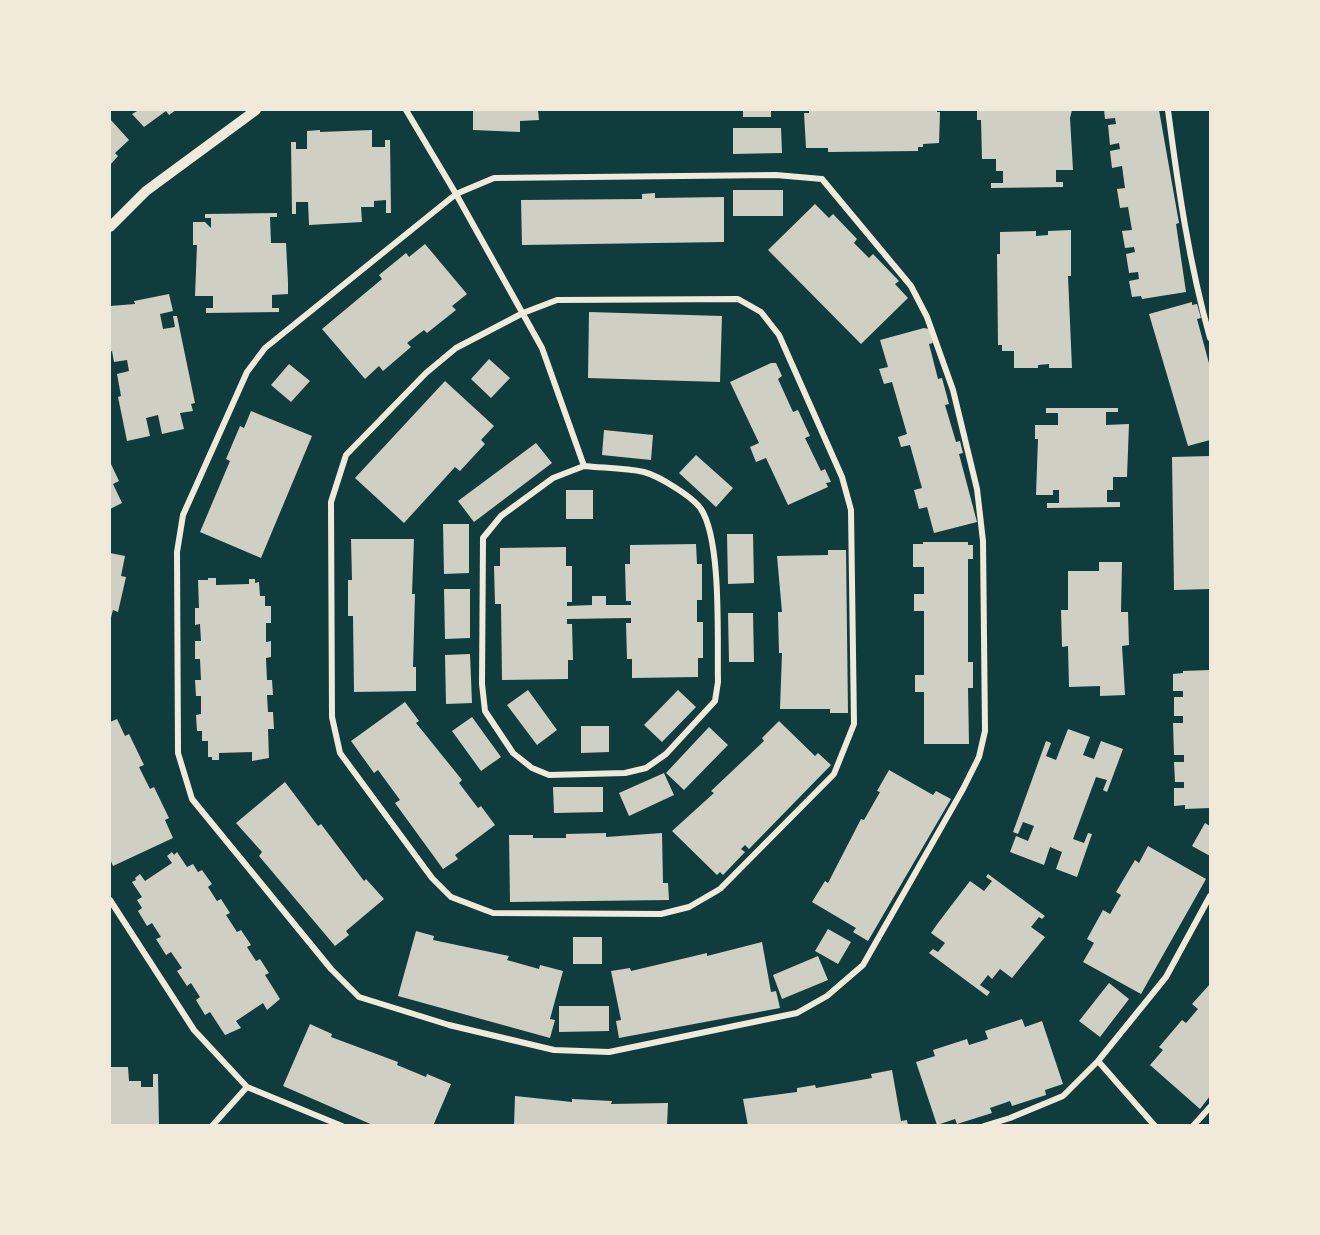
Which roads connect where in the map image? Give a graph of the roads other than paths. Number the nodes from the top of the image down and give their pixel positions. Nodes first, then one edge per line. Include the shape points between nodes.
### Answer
1 (256, 110) edge
2 (406, 110) edge
3 (1168, 110) edge
4 (456, 194) junction
5 (110, 227) edge
6 (523, 313) junction
7 (1210, 338) edge
8 (584, 466) junction
9 (1210, 896) edge
10 (110, 900) edge
11 (1098, 1061) junction
12 (247, 1087) junction
13 (1210, 1107) edge
14 (212, 1125) edge
15 (342, 1125) edge
16 (984, 1125) edge
17 (1155, 1125) edge
18 (1193, 1125) edge

1 - 5 street via 146,191
2 - 4 street
3 - 7 street via 1192,267
4 - 4 street via 494,178 822,179 911,286 927,317 953,390 977,489 983,541 985,731 979,757 963,789 863,965 827,996 797,1013 609,1052 554,1050 449,1025 359,997 331,969 192,799 178,753 177,552 183,515 247,372 265,348
4 - 6 street
6 - 6 street via 557,300 738,299 761,312 779,335 842,477 851,510 854,724 834,774 720,889 689,907 661,914 493,913 451,897 432,878 340,753 332,717 331,502 346,455 456,348
6 - 8 street via 542,348
8 - 8 street via 544,484 501,516 483,538 485,711 513,753 549,775 625,773 646,768 666,754 706,712 715,701 718,682 714,548 700,507 644,472
9 - 11 street via 1166,978
10 - 12 street via 194,1030
11 - 16 street via 1063,1095
11 - 17 street
12 - 14 street
12 - 15 street
13 - 18 street

